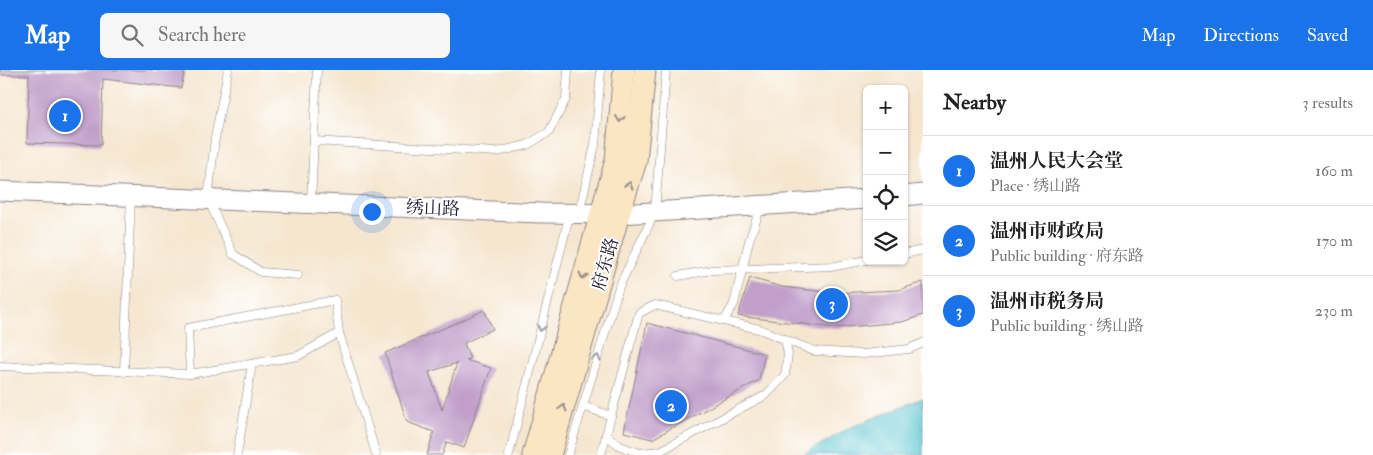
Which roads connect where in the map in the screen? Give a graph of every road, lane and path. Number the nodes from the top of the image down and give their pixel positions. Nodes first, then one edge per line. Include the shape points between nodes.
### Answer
1 (228, 70) edge
2 (317, 70) edge
3 (568, 70) edge
4 (602, 70) edge
5 (624, 70) edge
6 (645, 70) edge
7 (666, 70) edge
8 (314, 141) junction
9 (0, 190) edge
10 (923, 194) edge
11 (131, 196) junction
12 (908, 196) edge
13 (863, 198) edge
14 (208, 199) junction
15 (311, 203) junction
16 (761, 206) junction
17 (656, 212) junction
18 (574, 213) junction
19 (610, 214) junction
20 (923, 250) edge
21 (908, 253) edge
22 (863, 261) edge
23 (743, 268) junction
24 (298, 275) dead end
25 (678, 276) dead end
26 (724, 320) junction
27 (339, 334) junction
28 (785, 339) junction
29 (923, 343) edge
30 (252, 364) junction
31 (0, 366) edge
32 (124, 372) junction
33 (190, 374) junction
34 (583, 406) junction
35 (611, 416) junction
36 (606, 435) junction
37 (237, 455) edge
38 (375, 455) edge
39 (509, 455) edge
40 (533, 455) edge
41 (550, 455) edge
42 (568, 455) edge
43 (601, 455) edge

1 - 14 lane
2 - 8 lane
3 - 8 lane via 566,100 549,132 528,145 497,152
4 - 18 lane via 595,145
5 -> 19 main road, 府东路
19 -> 6 main road, 府东路 via 636,161
7 - 17 lane
8 - 15 lane
9 - 11 street, 绣山路
10 - 12 street
11 - 14 street, 绣山路
11 - 32 lane
13 - 16 street, 绣山路
14 - 15 street, 绣山路
14 - 24 lane via 232,254 261,272
15 - 18 street, 绣山路
16 - 17 street, 绣山路
16 - 23 lane
17 - 19 street, 绣山路
34 -> 17 lane via 619,287
18 - 19 street, 绣山路
18 -> 39 lane
19 -> 40 main road, 府东路
41 -> 19 main road, 府东路
20 - 21 lane
22 - 23 lane via 836,266
23 - 25 lane
23 - 26 lane via 734,304
26 - 28 lane
26 - 35 lane via 655,305 639,313
27 - 30 lane via 298,356
27 - 33 lane via 335,300 188,328
27 - 38 lane
28 - 29 lane via 814,351 864,354 909,349
28 - 36 lane via 788,354 785,375 766,395 660,451 640,453 620,446
30 - 33 lane
30 - 37 lane
31 - 32 lane
32 - 33 lane
34 - 35 lane
34 - 42 lane
35 - 36 lane
36 - 43 lane

